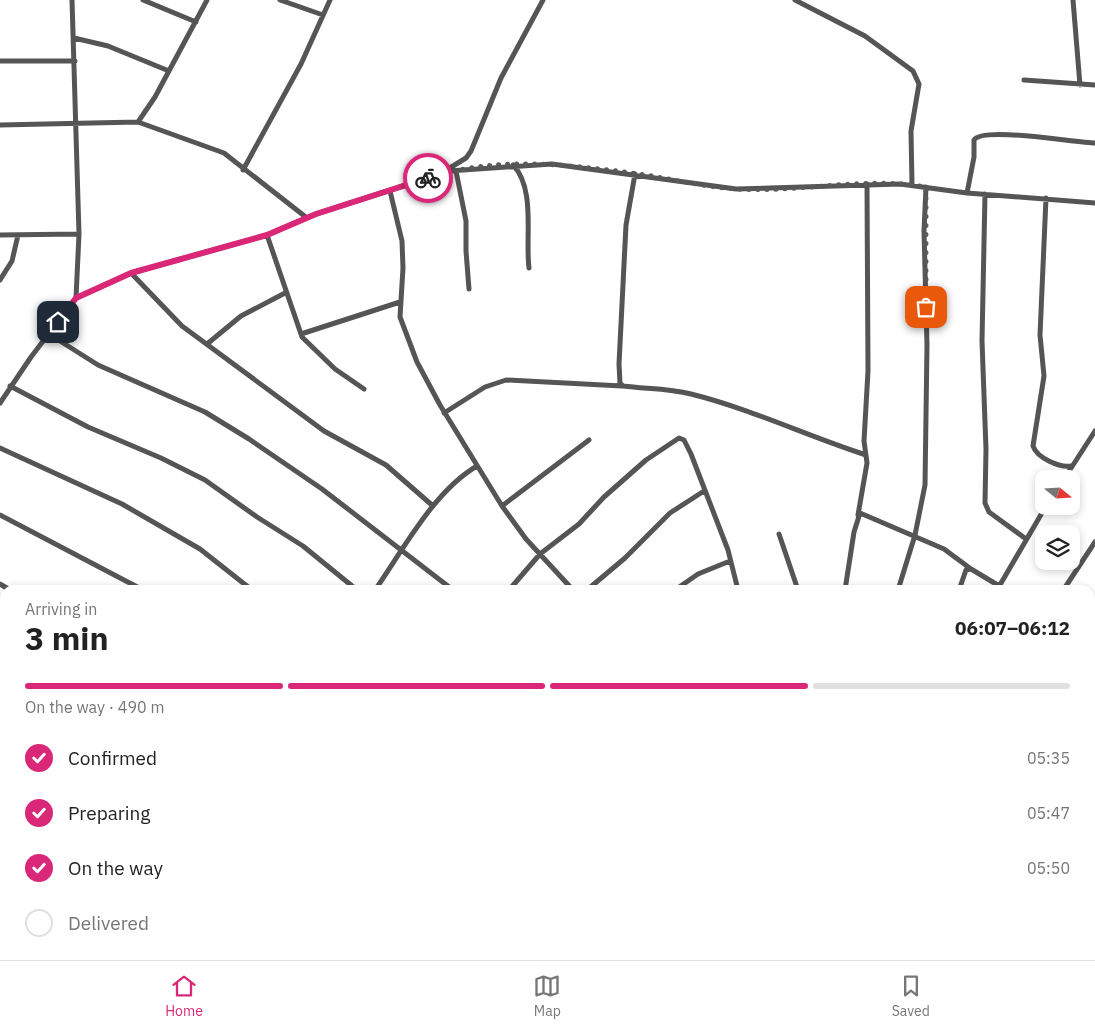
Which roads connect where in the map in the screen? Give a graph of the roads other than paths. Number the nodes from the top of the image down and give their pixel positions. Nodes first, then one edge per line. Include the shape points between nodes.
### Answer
1 (72, 0) edge
2 (143, 0) edge
3 (207, 0) edge
4 (280, 0) edge
5 (330, 0) edge
6 (543, 0) edge
7 (796, 0) edge
8 (1073, 0) edge
9 (323, 15) junction
10 (196, 22) junction
11 (74, 38) junction
12 (0, 61) edge
13 (75, 61) junction
14 (168, 72) junction
15 (1024, 80) dead end
16 (1095, 85) edge
17 (1080, 86) junction
18 (77, 122) junction
19 (138, 122) junction
20 (0, 125) edge
21 (1095, 143) edge
22 (513, 165) junction
23 (243, 170) junction
24 (456, 171) junction
25 (446, 172) junction
26 (634, 174) junction
27 (867, 184) junction
28 (912, 185) junction
29 (926, 187) junction
30 (390, 191) junction
31 (967, 193) junction
32 (985, 194) junction
33 (1046, 198) junction
34 (1095, 203) edge
35 (306, 218) junction
36 (79, 234) junction
37 (18, 235) junction
38 (267, 235) junction
39 (0, 236) edge
40 (529, 268) dead end
41 (131, 273) junction
42 (0, 280) edge
43 (468, 289) dead end
44 (285, 293) junction
45 (76, 298) junction
46 (400, 302) junction
47 (49, 334) junction
48 (300, 334) junction
49 (206, 344) junction
50 (10, 386) junction
51 (623, 386) junction
52 (364, 389) dead end
53 (0, 403) edge
54 (444, 413) junction
55 (1095, 431) edge
56 (589, 440) dead end
57 (0, 448) edge
58 (866, 455) junction
59 (477, 466) junction
60 (1071, 466) junction
61 (1069, 470) edge
62 (704, 492) junction
63 (434, 506) junction
64 (502, 506) junction
65 (0, 515) edge
66 (858, 515) junction
67 (1041, 515) edge
68 (779, 534) dead end
69 (915, 535) junction
70 (1026, 539) junction
71 (1095, 542) edge
72 (401, 552) junction
73 (540, 554) junction
74 (730, 561) junction
75 (970, 569) junction
76 (133, 585) edge
77 (246, 585) edge
78 (350, 585) edge
79 (378, 585) edge
80 (446, 585) edge
81 (513, 585) edge
82 (568, 585) edge
83 (593, 585) edge
84 (682, 585) edge
85 (737, 585) edge
86 (796, 585) edge
87 (846, 585) edge
88 (900, 585) edge
89 (961, 585) edge
90 (994, 585) edge
91 (1000, 585) edge
92 (1067, 585) edge
93 (878, 960) edge
94 (909, 960) edge

1 - 11 street
2 - 10 street
3 - 10 street
4 - 9 street
5 - 9 street
6 - 25 street via 501,78 471,151
7 - 28 street via 865,36 918,78 919,93 911,132
8 - 17 street
9 - 23 street
10 - 14 street
11 - 13 street
11 - 14 street via 108,46
12 - 13 street
13 - 18 street
14 - 19 street
15 - 17 street
16 - 17 street
18 - 19 street
18 - 20 street
18 - 36 street
19 - 23 street via 224,153
21 - 31 street via 979,134 974,140
22 - 24 street
22 - 26 street via 552,164
22 - 40 street via 521,175 528,212
23 - 35 street via 259,179
24 - 25 street
24 - 43 street via 466,221
25 - 30 street
26 - 27 street via 736,189
26 - 51 street via 625,233 619,364 619,378
27 - 28 street
27 - 58 street
28 - 29 street
29 - 31 street
29 - 69 street via 924,485
30 - 35 street
30 - 46 street via 402,240
31 - 32 street
32 - 33 street
32 - 70 street via 982,341 985,503 989,512
33 - 34 street
33 - 60 street via 1040,335 1044,376 1033,446 1036,452 1059,466
35 - 38 street
36 - 37 street
36 - 45 street
37 - 39 street
37 - 42 street via 12,260
38 - 41 street
38 - 44 street
41 - 45 street
41 - 49 street via 182,326
44 - 48 street
44 - 49 street via 241,316
45 - 47 street
46 - 48 street
46 - 54 street via 400,317 417,362
47 - 50 street
47 - 72 street via 98,365 198,409 249,439 322,489
48 - 52 street via 335,369
49 - 63 street via 324,431 386,465
50 - 53 street
50 - 78 street via 80,423 205,480 303,546
51 - 54 street via 506,380 485,387
51 - 58 street via 692,394 772,419
54 - 59 street
55 - 60 street
56 - 64 street
57 - 77 street via 122,504 200,549
58 - 66 street via 866,474
59 - 63 street via 455,480
59 - 64 street
60 - 61 street
62 - 73 street via 691,454 684,440 679,438 646,460 579,524
62 - 74 street
62 - 83 street via 670,513
63 - 72 street
64 - 73 street
65 - 76 street
66 - 69 street
66 - 87 street
67 - 70 street
68 - 86 street
69 - 75 street via 953,553
69 - 88 street
70 - 91 street
71 - 92 street
72 - 79 street
72 - 80 street
73 - 81 street
73 - 82 street
74 - 84 street via 698,574
74 - 85 street
75 - 89 street via 966,570
75 - 90 street
93 - 94 street

